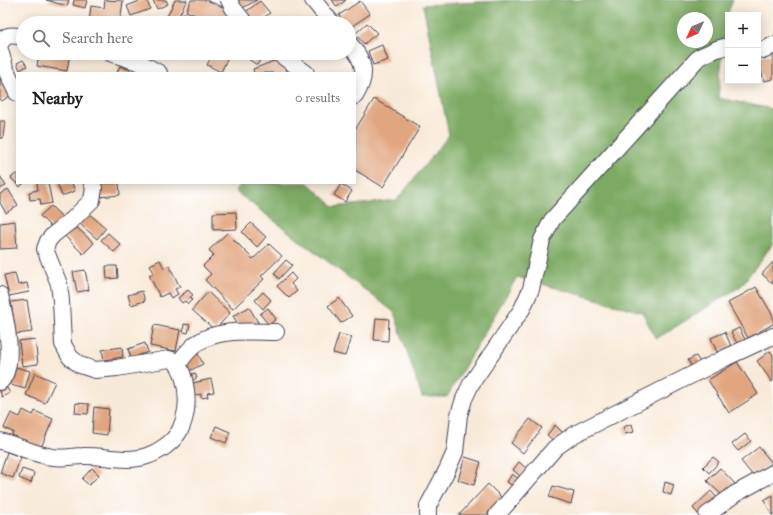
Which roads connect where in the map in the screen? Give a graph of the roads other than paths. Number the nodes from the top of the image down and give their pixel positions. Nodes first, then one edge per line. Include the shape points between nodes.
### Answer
1 (229, 0) edge
2 (313, 0) edge
3 (239, 16) edge
4 (326, 16) edge
5 (16, 36) edge
6 (0, 44) edge
7 (773, 45) edge
8 (725, 47) edge
9 (761, 49) edge
10 (0, 50) edge
11 (356, 54) edge
12 (132, 60) edge
13 (288, 60) edge
14 (157, 72) edge
15 (305, 72) edge
16 (16, 91) edge
17 (356, 94) edge
18 (92, 184) edge
19 (0, 295) edge
20 (276, 332) dead end
21 (773, 336) edge
22 (178, 364) junction
23 (0, 382) edge
24 (0, 441) edge
25 (773, 473) edge
26 (428, 515) edge
27 (497, 515) edge
28 (707, 515) edge

1 - 3 street
2 - 4 street
5 - 6 street via 3,39
7 - 9 street
8 - 26 street via 699,57 552,220 542,240 531,289 522,310 471,384 464,399 456,430 455,452 428,506
10 - 16 street
11 - 17 street via 361,61 364,76
12 - 14 street
13 - 15 street
18 - 22 street via 92,200 53,235 45,249 59,284 63,344 70,357 80,365 95,370 169,359
19 - 23 street via 8,336 8,367
20 - 22 street via 232,332 208,337 196,344
21 - 27 street via 573,435 555,448
22 - 24 street via 186,385 183,423 165,447 152,454 140,458 53,458
25 - 28 street via 735,494

